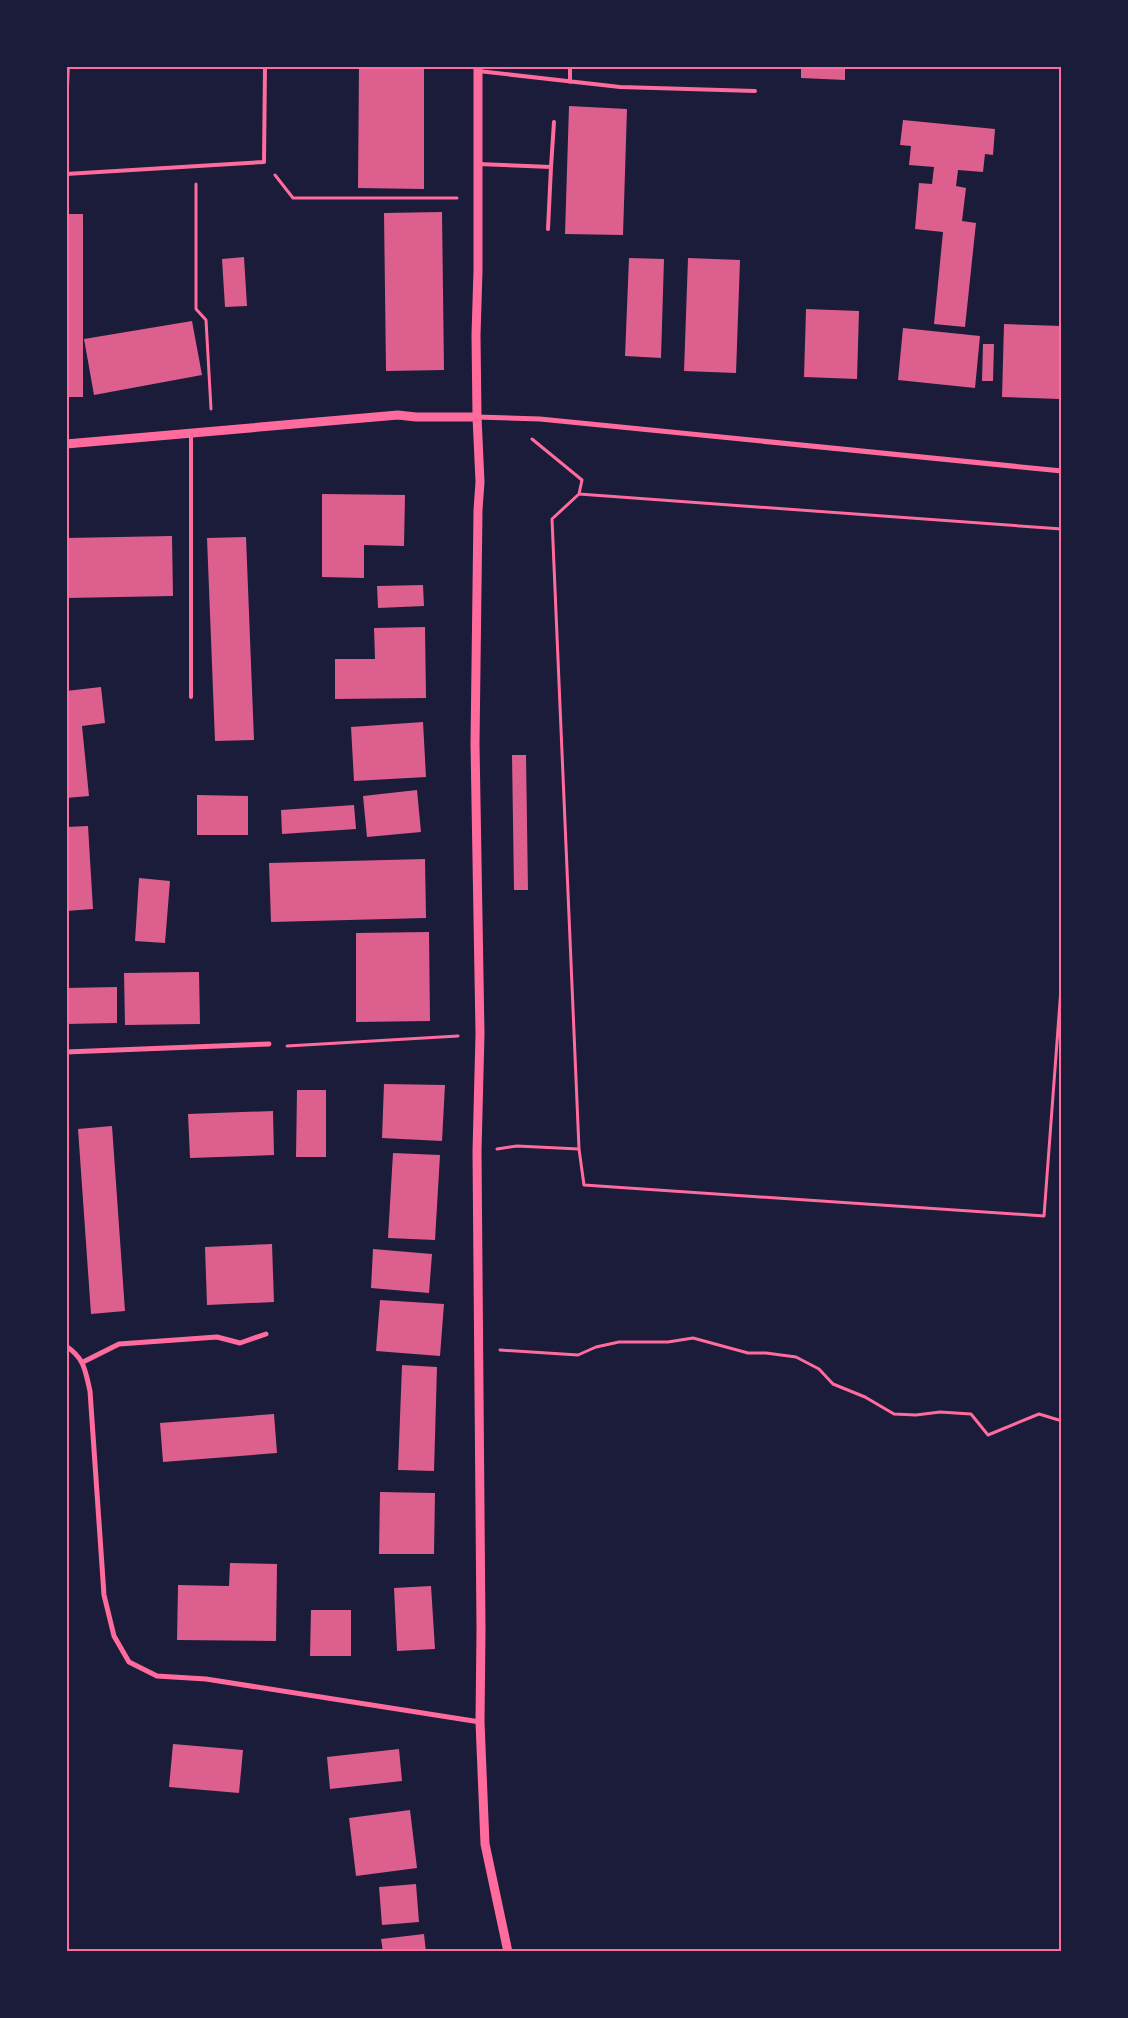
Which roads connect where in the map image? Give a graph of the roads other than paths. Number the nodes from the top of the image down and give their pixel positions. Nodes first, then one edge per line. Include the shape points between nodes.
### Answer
1 (265, 66) edge
2 (570, 66) edge
3 (478, 69) edge
4 (570, 82) junction
5 (755, 91) dead end
6 (554, 122) dead end
7 (478, 164) junction
8 (551, 167) junction
9 (66, 174) edge
10 (548, 229) dead end
11 (477, 417) junction
12 (191, 432) junction
13 (66, 444) edge
14 (1062, 471) edge
15 (191, 697) dead end
16 (269, 1044) road end
17 (66, 1052) edge
18 (266, 1334) dead end
19 (66, 1346) edge
20 (83, 1362) junction
21 (480, 1722) junction
22 (508, 1952) edge

1 - 9 lane via 264,162
2 - 4 lane
3 - 4 lane
3 - 7 street
4 - 5 lane via 620,87
6 - 8 lane
7 - 8 lane
7 - 11 street
8 - 10 lane
11 - 12 street via 398,415
11 - 14 street via 540,419
11 - 21 street via 480,482 475,744 480,1034 477,1151
12 - 13 street
12 - 15 lane
16 - 17 street
18 - 20 street via 240,1343 217,1337 119,1344
19 - 20 street
20 - 21 street via 90,1391 104,1595 114,1636 129,1662 157,1676 206,1679
21 - 22 street via 485,1844

